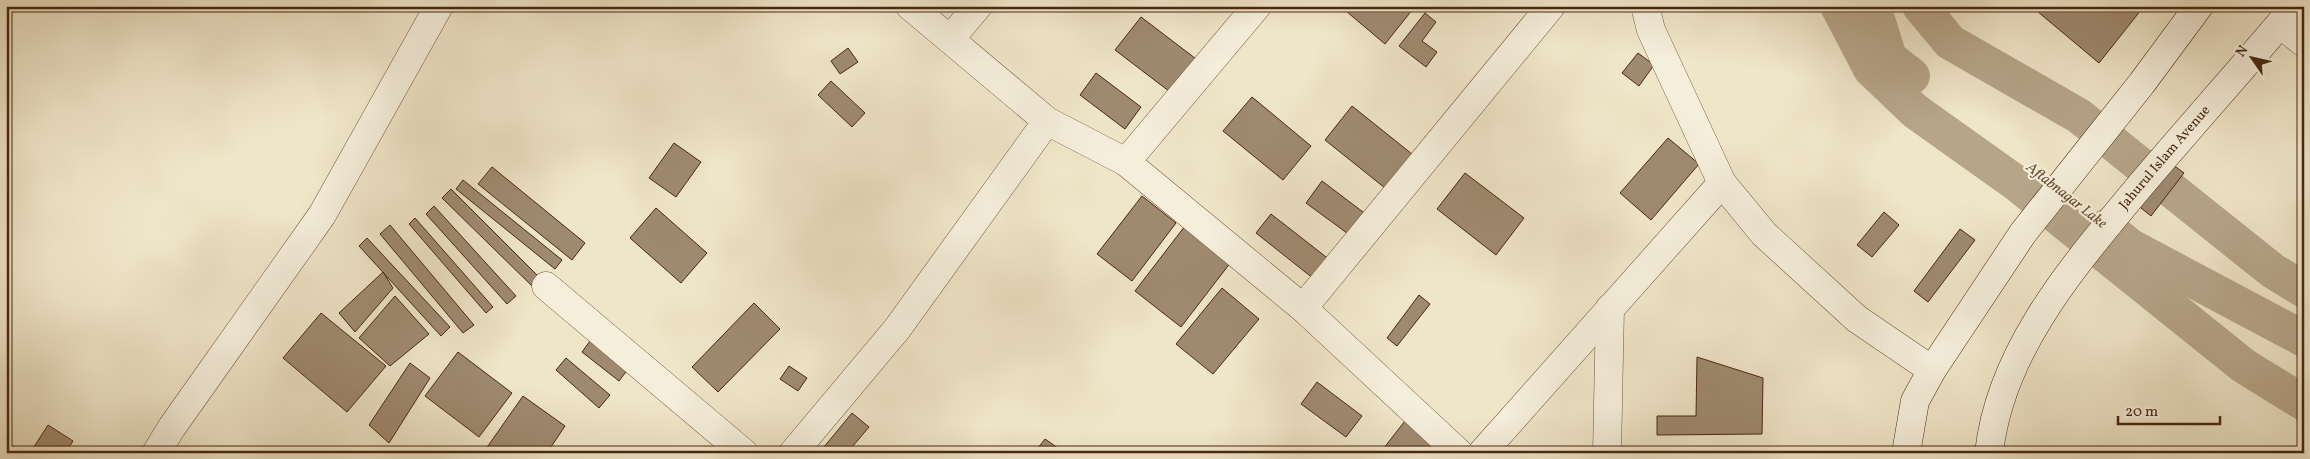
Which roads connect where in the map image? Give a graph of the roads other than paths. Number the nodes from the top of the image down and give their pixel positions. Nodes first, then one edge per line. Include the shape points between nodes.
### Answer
1 (439, 6) edge
2 (910, 6) edge
3 (978, 6) edge
4 (1258, 6) edge
5 (1551, 6) edge
6 (1644, 6) edge
7 (2199, 6) edge
8 (2287, 15) edge
9 (951, 38) junction
10 (2304, 42) edge
11 (1047, 121) junction
12 (1126, 162) junction
13 (1722, 183) junction
14 (546, 286) dead end
15 (1303, 308) junction
16 (1610, 308) junction
17 (1932, 370) junction
18 (156, 453) edge
19 (744, 453) edge
20 (793, 453) edge
21 (1459, 453) edge
22 (1482, 453) edge
23 (1607, 453) edge
24 (1906, 453) edge
25 (1989, 453) edge

1 - 18 street via 322,216
2 - 9 street
3 - 9 street
4 - 12 street
5 - 15 street
6 - 13 street via 1651,30
7 - 17 street via 2023,233
8 - 10 street
8 - 25 street, Jahurul Islam Avenue via 2076,262 2026,340 1996,415
9 - 11 street
11 - 12 street
11 - 20 street via 897,329
12 - 15 street
13 - 16 street
13 - 17 street via 1764,234 1857,319
14 - 19 street
15 - 21 street
16 - 22 street
16 - 23 street
17 - 24 street via 1915,401

